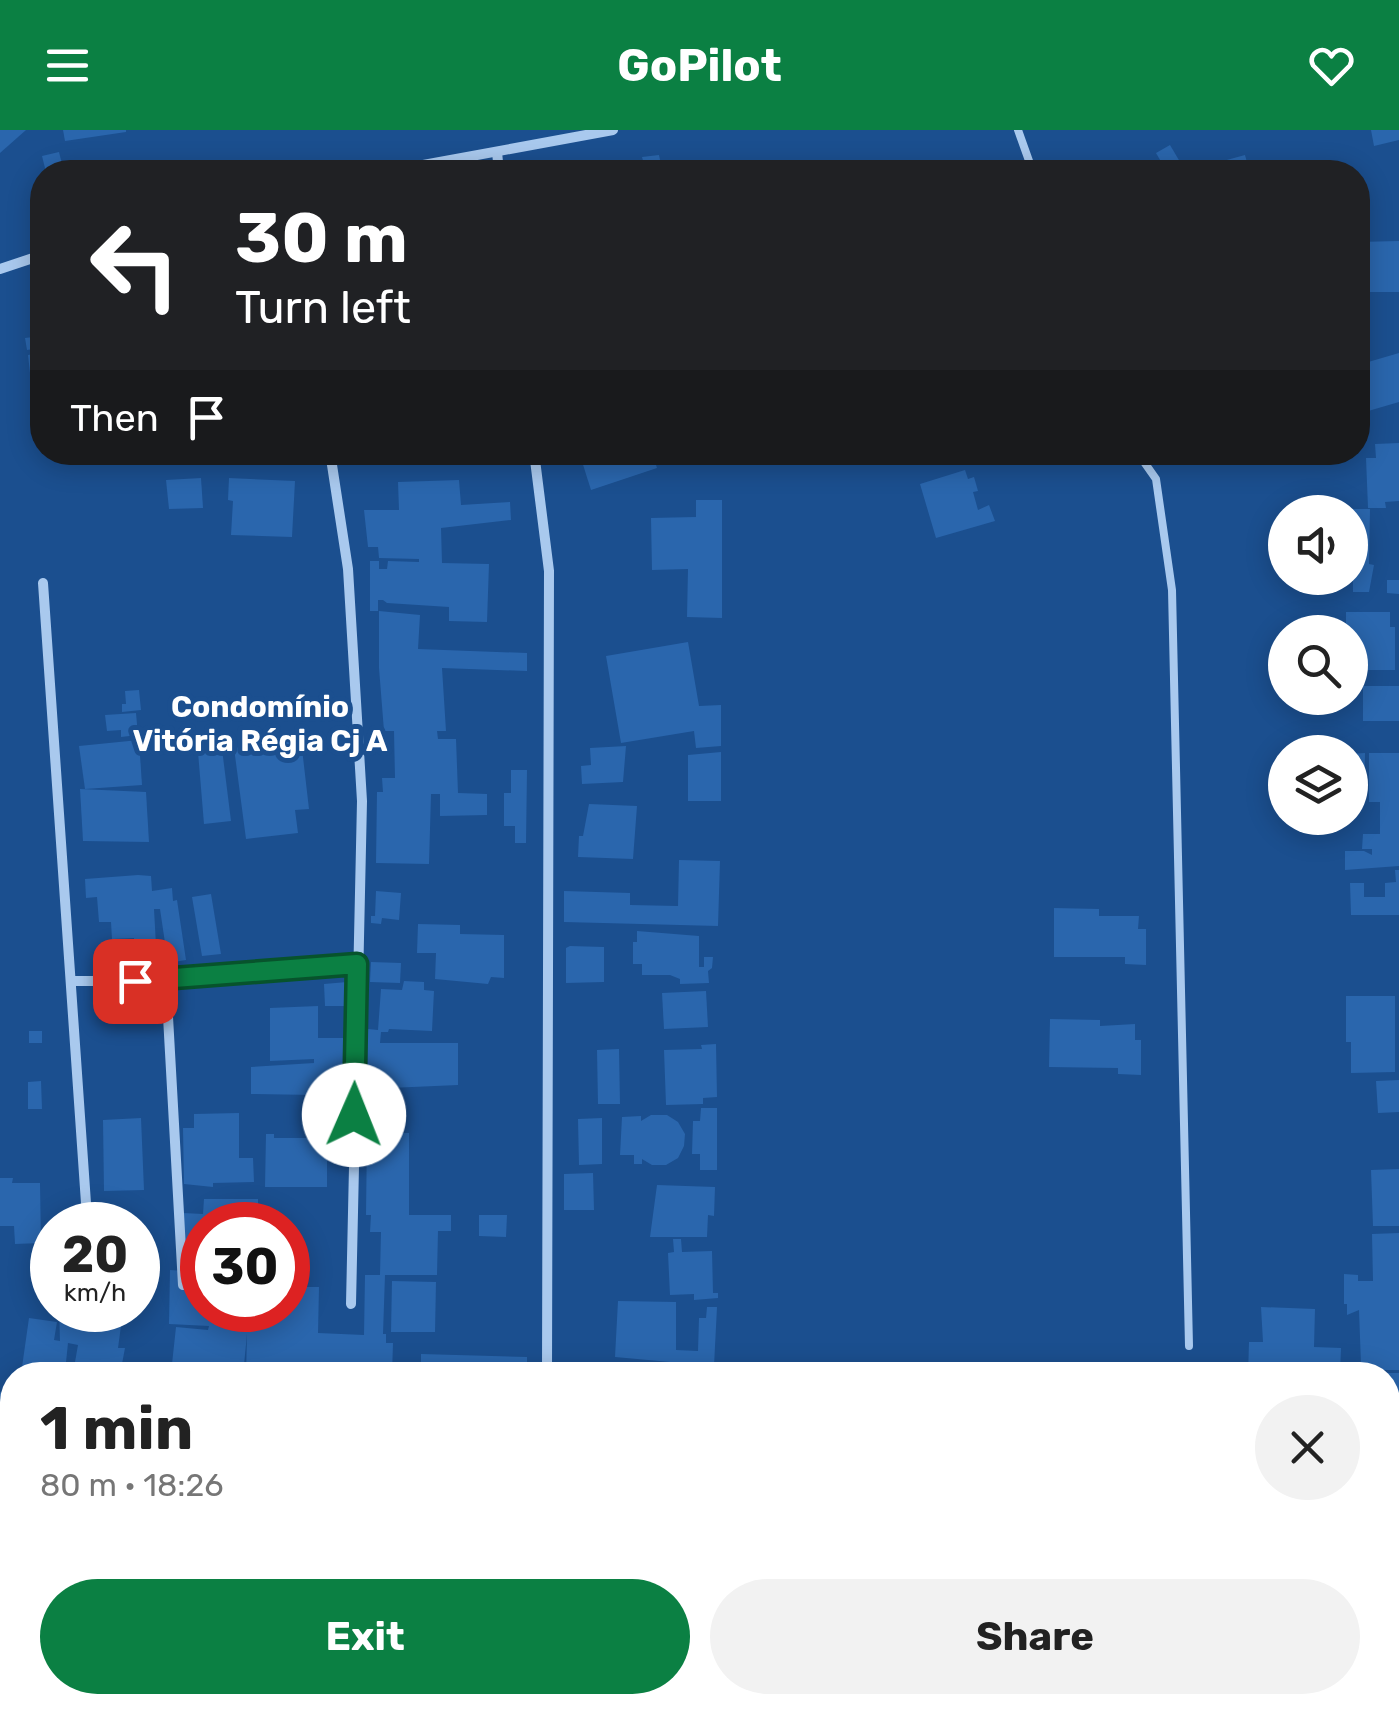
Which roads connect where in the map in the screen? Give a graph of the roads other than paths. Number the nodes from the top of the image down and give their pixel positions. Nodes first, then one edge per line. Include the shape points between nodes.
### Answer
1 (613, 130) edge
2 (1018, 130) edge
3 (496, 152) junction
4 (452, 160) edge
5 (497, 160) edge
6 (1029, 160) edge
7 (30, 259) edge
8 (0, 268) edge
9 (332, 465) edge
10 (536, 465) edge
11 (1146, 465) edge
12 (43, 583) dead end
13 (357, 964) junction
14 (72, 981) junction
15 (166, 981) junction
16 (86, 1202) edge
17 (180, 1231) edge
18 (351, 1304) dead end
19 (1189, 1346) dead end
20 (546, 1362) edge

1 - 3 street
2 - 6 lane
3 - 4 street
3 - 5 street
7 - 8 street
9 - 13 street via 348,569 362,800
10 - 20 street via 549,570
11 - 19 lane via 1156,479 1172,590
12 - 14 street
13 - 15 street
13 - 18 street
14 - 15 street
14 - 16 street
15 - 17 street

